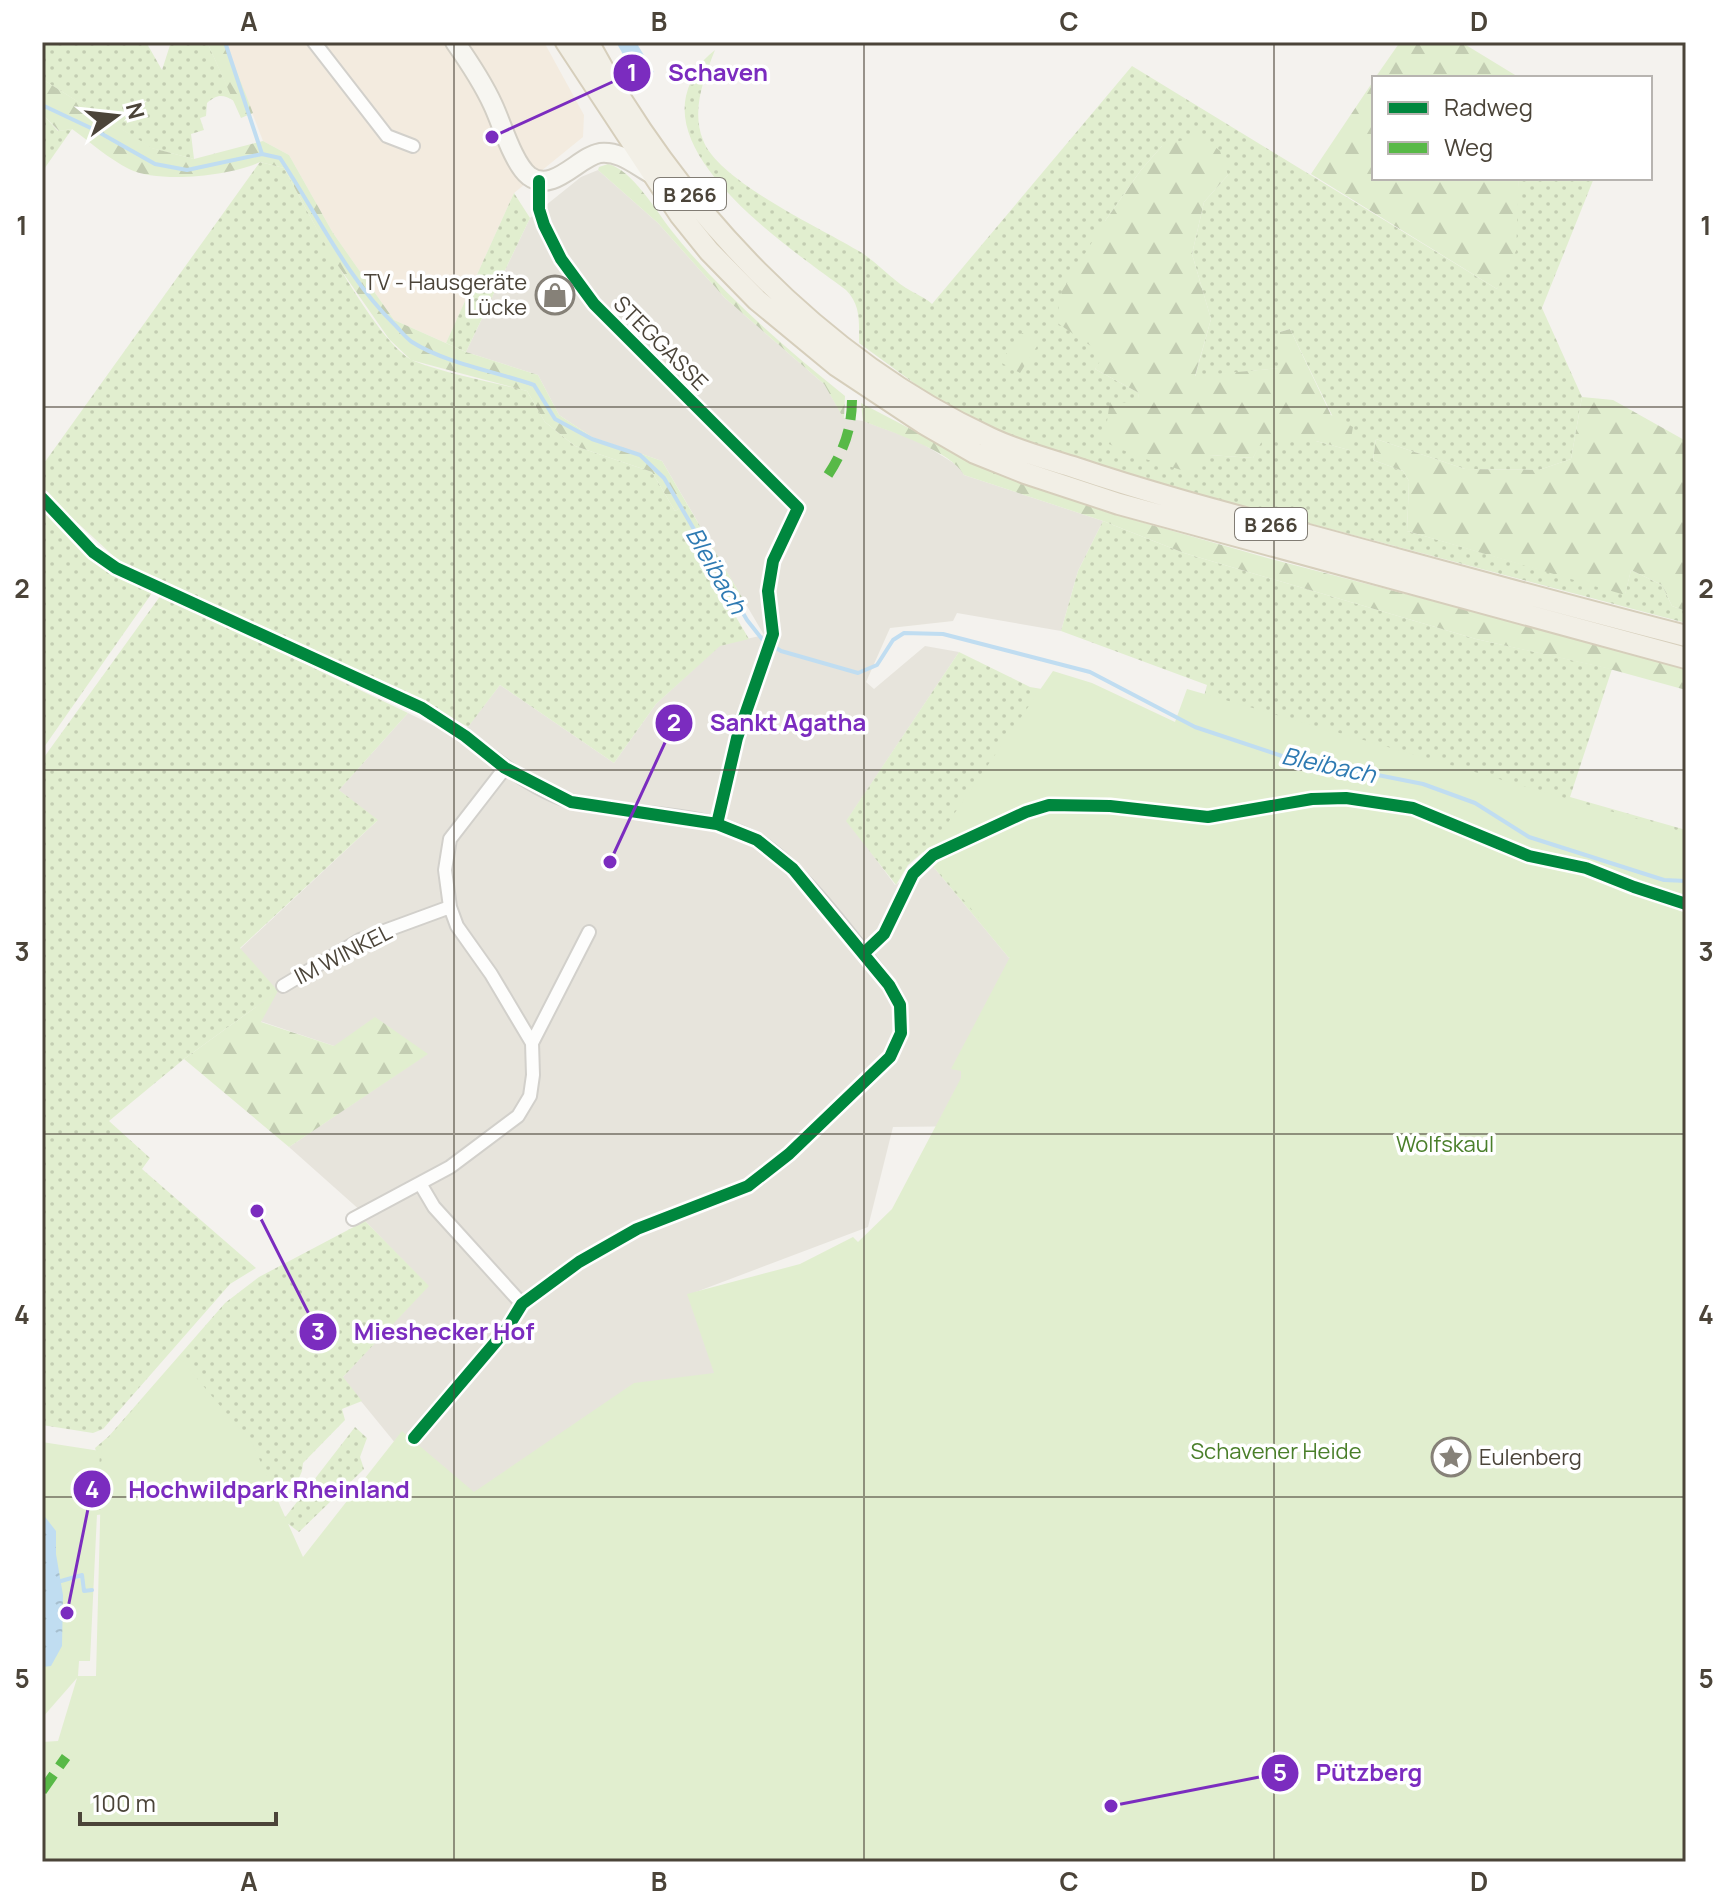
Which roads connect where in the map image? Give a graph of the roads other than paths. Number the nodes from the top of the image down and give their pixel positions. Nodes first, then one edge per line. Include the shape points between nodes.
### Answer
1 (314, 42) edge
2 (455, 42) edge
3 (566, 42) edge
4 (588, 42) edge
5 (413, 146) dead end
6 (650, 173) junction
7 (539, 181) junction
8 (1686, 636) edge
9 (1686, 658) edge
10 (465, 736) dead end
11 (505, 768) junction
12 (717, 824) junction
13 (906, 888) dead end
14 (450, 907) junction
15 (589, 932) dead end
16 (864, 953) junction
17 (283, 986) dead end
18 (532, 1043) junction
19 (421, 1185) junction
20 (353, 1219) dead end
21 (522, 1304) junction
22 (414, 1438) dead end

1 - 5 street via 387,136
2 - 7 street via 520,165
3 - 6 main road, B 266
4 - 8 main road, B 266 via 639,125 762,277 816,327 938,411 992,439 1137,488
6 - 7 street via 620,154 598,153
6 - 9 main road, B 266 via 709,251 757,300 837,366 975,453 1119,504
7 - 12 street, STEGGASSE via 544,225 594,304 798,508 769,576 773,634 737,738
10 - 11 street
11 - 12 street via 571,802
11 - 14 street via 450,839 445,870
12 - 16 street via 757,840 793,869
13 - 16 street via 884,934
14 - 17 street, IM WINKEL via 360,940
14 - 18 street
15 - 18 street
16 - 21 street via 900,1005 901,1033 890,1057 748,1186 637,1229 579,1262
18 - 19 street via 530,1096 518,1116
19 - 20 street
19 - 21 street via 442,1217
21 - 22 street

